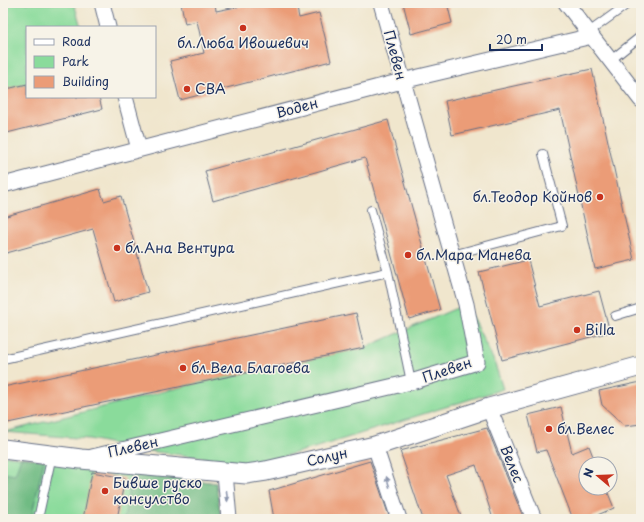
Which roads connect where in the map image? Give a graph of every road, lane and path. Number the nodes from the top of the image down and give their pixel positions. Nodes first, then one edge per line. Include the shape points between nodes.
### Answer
1 (102, 3) edge
2 (381, 3) edge
3 (566, 3) edge
4 (629, 3) edge
5 (108, 26) edge
6 (591, 34) junction
7 (641, 36) edge
8 (611, 60) junction
9 (402, 81) junction
10 (126, 98) edge
11 (641, 100) edge
12 (139, 149) junction
13 (543, 154) dead end
14 (3, 185) edge
15 (371, 210) dead end
16 (452, 255) junction
17 (388, 272) junction
18 (641, 308) edge
19 (615, 316) dead end
20 (3, 359) edge
21 (641, 366) edge
22 (411, 382) junction
23 (489, 408) junction
24 (375, 446) junction
25 (3, 449) edge
26 (52, 455) junction
27 (81, 459) junction
28 (225, 473) junction
29 (38, 519) edge
30 (230, 519) edge
31 (399, 519) edge
32 (534, 519) edge

1 - 5 street
2 - 9 street, Плевен
3 - 6 street
4 - 6 lane
6 - 8 street
6 - 9 street, Воден
7 - 8 lane
8 - 11 street
9 - 12 street, Воден
9 - 16 street, Плевен
10 - 12 street
12 - 14 street, Воден
13 - 16 lane via 562,226
15 - 17 lane
16 - 22 street, Плевен via 466,304 477,362
17 - 20 lane
17 - 22 lane
18 - 19 lane
21 - 23 street, Солун
22 - 27 street, Плевен
23 - 24 street, Солун
23 - 32 street, Велес
24 - 28 street, Солун via 266,471 246,474
31 -> 24 street
25 - 26 street, Солун
26 - 27 street, Солун
26 - 29 lane
27 - 28 street, Солун
28 -> 30 street

